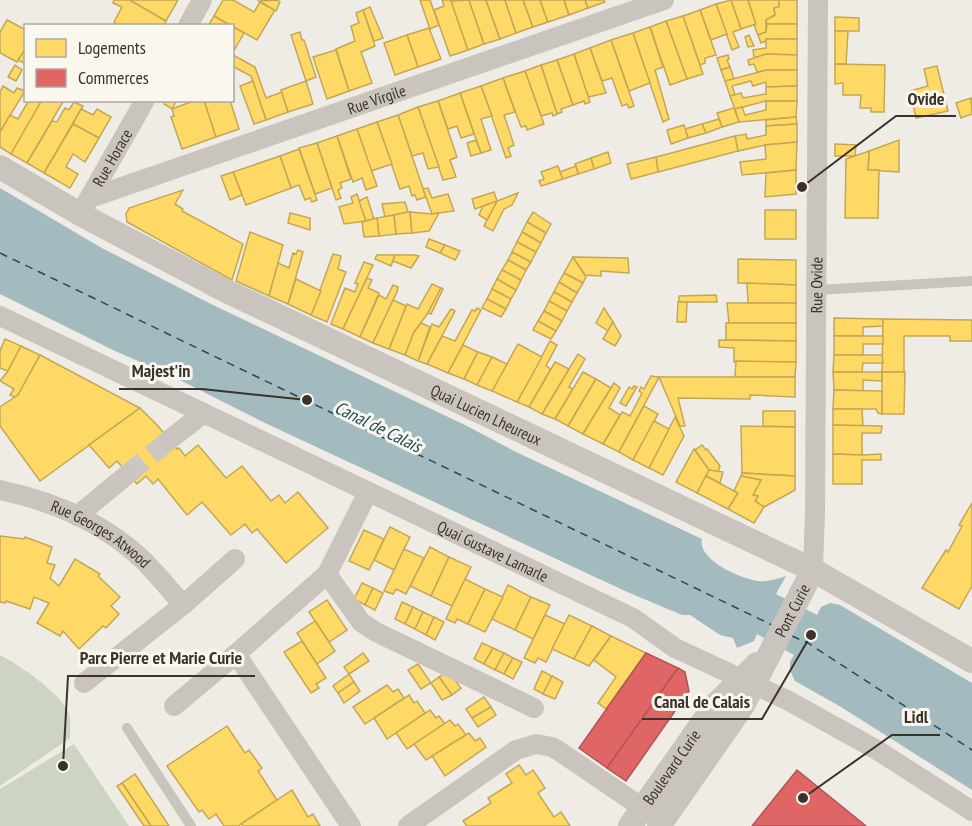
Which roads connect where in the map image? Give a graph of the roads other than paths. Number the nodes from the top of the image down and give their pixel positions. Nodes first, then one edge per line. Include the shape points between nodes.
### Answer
1 (202, 0) edge
2 (664, 0) edge
3 (818, 0) edge
4 (189, 24) edge
5 (144, 102) edge
6 (0, 167) edge
7 (85, 206) junction
8 (972, 281) edge
9 (817, 290) junction
10 (0, 316) edge
11 (204, 413) junction
12 (169, 441) tunnel mouth
13 (128, 474) tunnel mouth
14 (0, 490) edge
15 (368, 492) junction
16 (77, 516) junction
17 (235, 559) dead end
18 (813, 570) junction
19 (327, 574) junction
20 (183, 605) junction
21 (769, 652) joint
22 (236, 654) junction
23 (972, 661) edge
24 (747, 681) junction
25 (84, 683) dead end
26 (174, 706) dead end
27 (534, 708) dead end
28 (126, 728) dead end
29 (972, 811) edge
30 (649, 820) edge
31 (191, 826) edge
32 (351, 826) edge
33 (408, 826) edge

1 - 4 street
2 - 7 street, Rue Virgile
3 - 9 street, Rue Ovide
5 - 7 street, Rue Horace
6 - 7 street, Quai Lucien Lheureux
7 - 18 street, Quai Lucien Lheureux via 226,291
8 - 9 lane
9 - 18 street, Rue Ovide
10 - 11 street, Quai Gustave Lamarle
11 - 12 street
11 - 15 street, Quai Gustave Lamarle
13 - 16 street
14 - 16 street, Rue Georges Atwood
15 - 19 street
15 - 24 street, Quai Gustave Lamarle via 633,618 675,648
16 - 20 street, Rue Georges Atwood via 129,548
17 - 20 street
18 - 21 street, Pont Curie
18 - 23 street, Quai Lucien Lheureux
19 - 22 street
19 - 27 street via 368,627
20 - 25 street
21 - 24 street, Boulevard Curie
22 - 26 street
22 - 32 street
24 - 29 street, Quai Gustave Lamarle via 877,750
24 - 30 street, Boulevard Curie via 742,707
28 - 31 lane
30 - 33 street via 558,751 536,744 506,756

